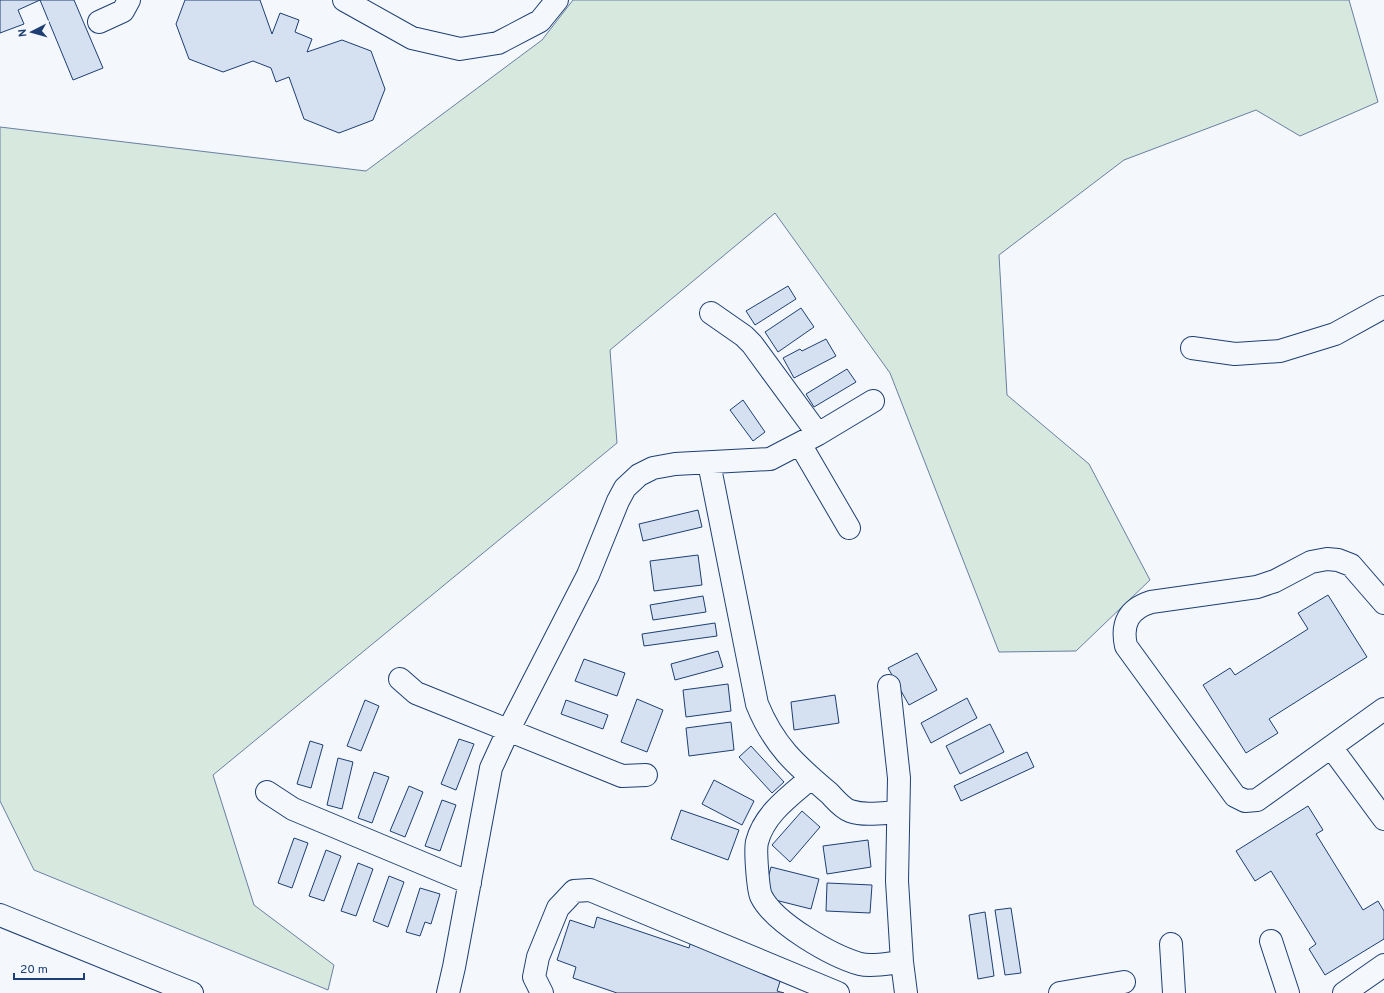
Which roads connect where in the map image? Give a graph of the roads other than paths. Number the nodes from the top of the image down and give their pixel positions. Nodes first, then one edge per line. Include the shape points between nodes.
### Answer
1 (129, 0) edge
2 (344, 0) edge
3 (556, 0) edge
4 (99, 22) dead end
5 (1384, 307) edge
6 (711, 313) dead end
7 (1192, 348) dead end
8 (873, 401) dead end
9 (809, 439) junction
10 (709, 463) junction
11 (848, 528) dead end
12 (1384, 603) edge
13 (400, 680) dead end
14 (888, 686) dead end
15 (1384, 709) edge
16 (508, 731) junction
17 (1332, 747) junction
18 (646, 775) dead end
19 (811, 778) junction
20 (267, 792) dead end
21 (898, 812) junction
22 (1384, 819) edge
23 (470, 883) junction
24 (1, 912) edge
25 (1271, 941) dead end
26 (1171, 944) dead end
27 (902, 962) junction
28 (1384, 965) edge
29 (1124, 982) dead end
30 (192, 993) edge
31 (448, 993) edge
32 (542, 993) edge
33 (838, 993) edge
34 (906, 993) edge
35 (1060, 993) edge
36 (1174, 993) edge
37 (1288, 993) edge
38 (1344, 993) edge

1 - 4 main road via 123,11
2 - 3 main road via 412,38 460,49 498,44 540,21
5 - 7 main road via 1335,334 1280,351 1235,354
6 - 9 main road via 752,344
8 - 9 main road
9 - 10 main road via 770,459
9 - 11 main road
10 - 16 main road via 675,464 653,468 639,475 625,488 588,575
10 - 19 main road via 757,704 778,745
12 - 17 main road via 1351,565 1327,559 1311,562 1275,581 1257,587 1146,604 1132,613 1126,623 1126,646 1235,796 1245,801 1257,800
13 - 16 main road via 416,693
14 - 21 main road via 899,778
15 - 17 main road
16 - 18 main road via 622,776
16 - 23 main road via 491,768
17 - 22 main road
19 - 21 main road via 848,810 863,814
19 - 27 main road via 775,810 765,823 757,841 761,896 774,913 798,933 834,954 867,965
20 - 23 main road via 293,809
21 - 27 main road via 897,881
23 - 31 main road
24 - 30 main road
25 - 37 main road
26 - 36 main road
27 - 34 main road
28 - 38 main road
29 - 35 main road
32 - 33 main road via 534,976 538,957 558,908 574,891 590,890

